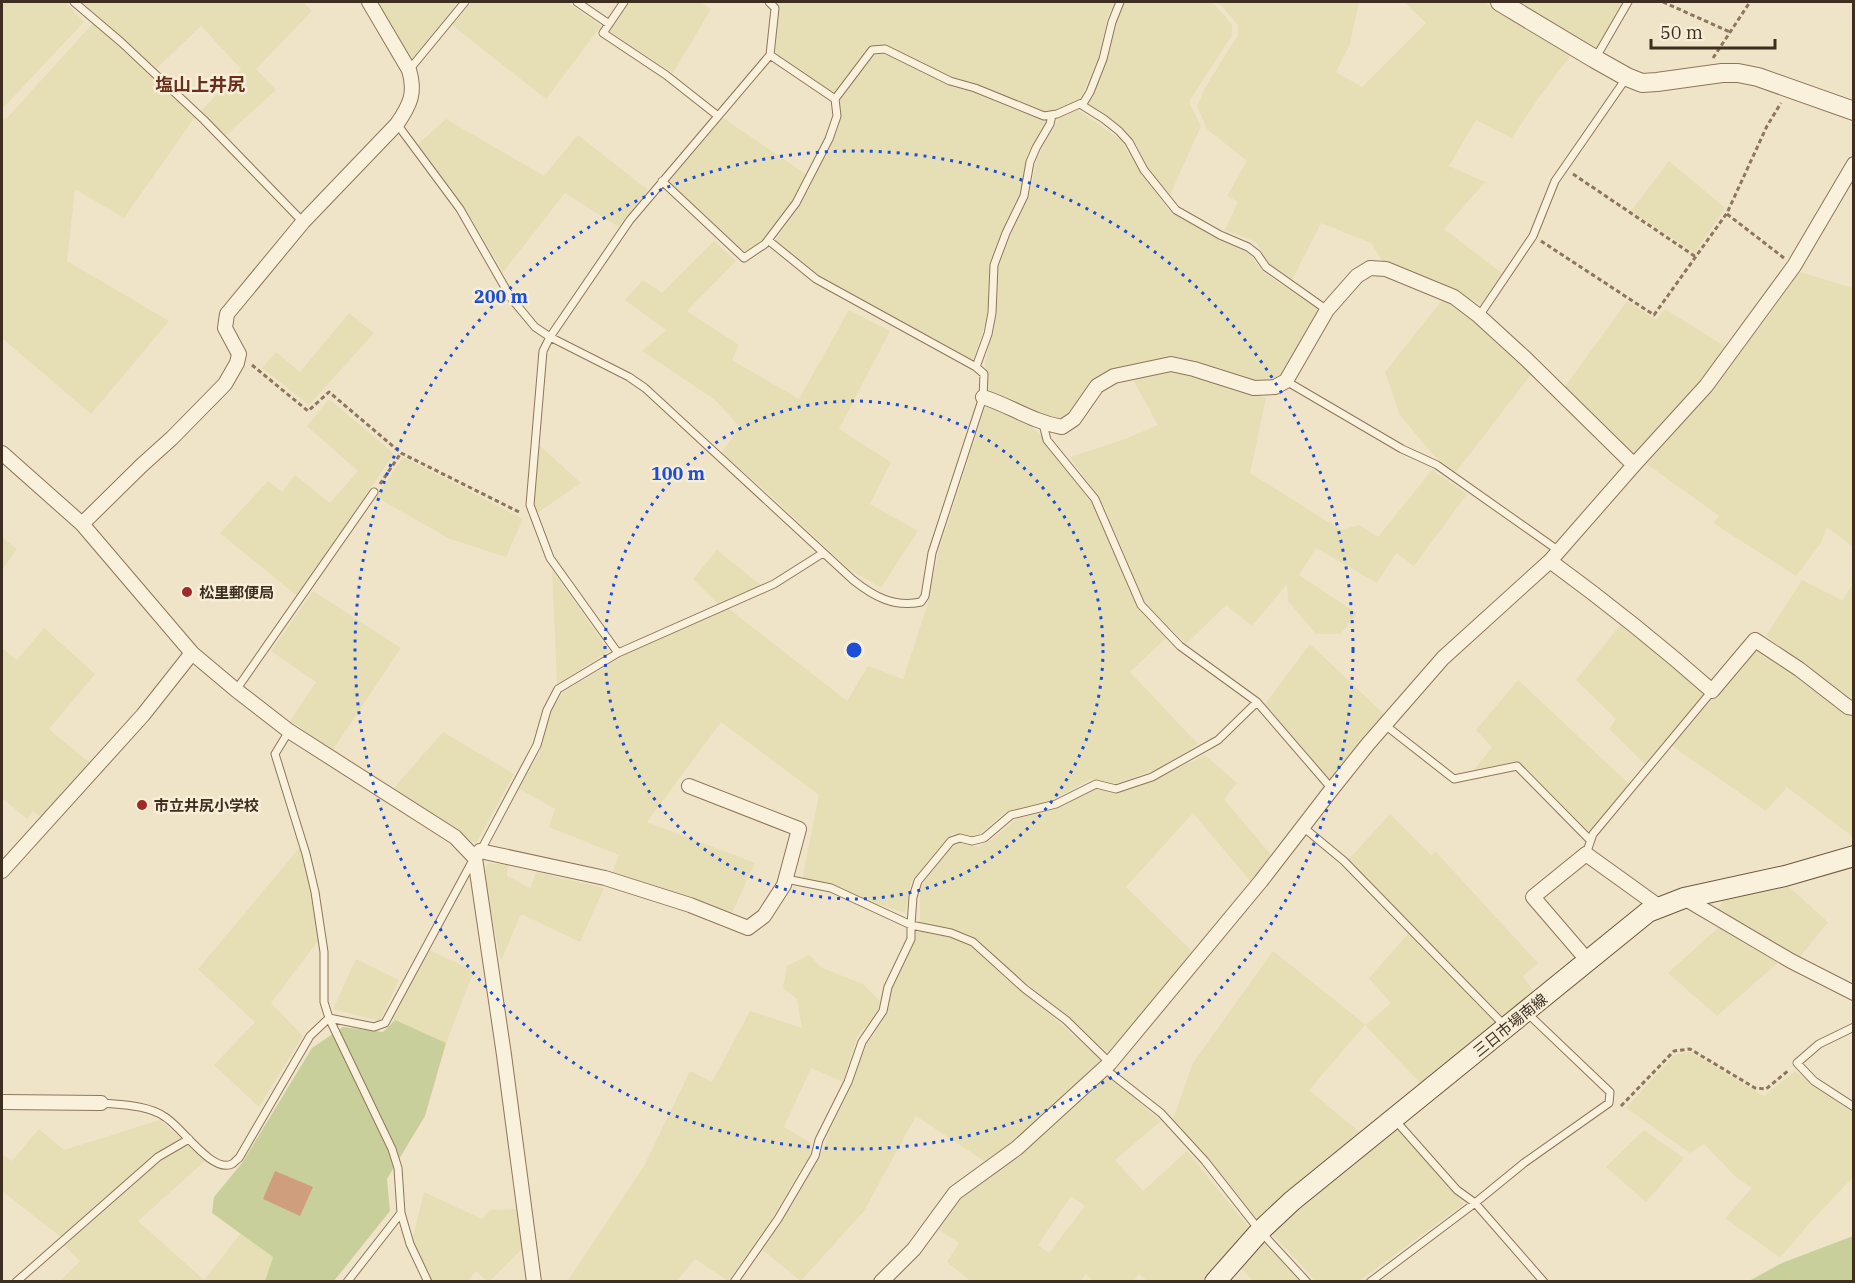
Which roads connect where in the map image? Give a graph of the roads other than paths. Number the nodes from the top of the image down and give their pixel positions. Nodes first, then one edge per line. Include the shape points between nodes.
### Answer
1 (74, 2) edge
2 (369, 2) edge
3 (465, 2) edge
4 (577, 2) edge
5 (624, 2) edge
6 (769, 2) edge
7 (1120, 2) edge
8 (1500, 2) edge
9 (1628, 2) edge
10 (609, 24) junction
11 (770, 56) junction
12 (1595, 59) junction
13 (409, 70) junction
14 (1627, 77) junction
15 (836, 99) junction
16 (1080, 104) junction
17 (1854, 111) edge
18 (1052, 115) junction
19 (718, 116) junction
20 (397, 124) junction
21 (1854, 164) edge
22 (662, 181) junction
23 (303, 222) junction
24 (768, 240) junction
25 (1327, 310) junction
26 (1479, 316) junction
27 (550, 337) junction
28 (976, 367) junction
29 (1286, 381) junction
30 (983, 397) junction
31 (1043, 424) junction
32 (2, 453) edge
33 (1634, 465) junction
34 (374, 492) road end
35 (82, 524) junction
36 (823, 553) junction
37 (1555, 556) junction
38 (192, 653) junction
39 (618, 653) junction
40 (236, 690) junction
41 (1712, 692) junction
42 (1257, 702) junction
43 (1854, 708) edge
44 (1386, 725) junction
45 (289, 731) junction
46 (689, 786) dead end
47 (1332, 789) junction
48 (1303, 827) junction
49 (1590, 840) junction
50 (1586, 854) junction
51 (478, 855) junction
52 (1854, 856) edge
53 (2, 871) edge
54 (786, 879) junction
55 (1684, 898) junction
56 (1661, 908) junction
57 (911, 926) junction
58 (1588, 961) junction
59 (1854, 993) edge
60 (1526, 1012) junction
61 (329, 1018) junction
62 (1854, 1027) edge
63 (1507, 1028) junction
64 (1107, 1066) junction
65 (2, 1102) edge
66 (101, 1103) joint
67 (1854, 1107) edge
68 (1393, 1118) junction
69 (189, 1139) junction
70 (1475, 1203) junction
71 (401, 1213) junction
72 (1260, 1231) junction
73 (16, 1281) edge
74 (347, 1281) edge
75 (428, 1281) edge
76 (534, 1281) edge
77 (734, 1281) edge
78 (881, 1281) edge
79 (1215, 1281) edge
80 (1307, 1281) edge
81 (1370, 1281) edge
82 (1544, 1281) edge

1 - 23 lane via 204,120
2 - 13 street
3 - 13 lane
4 - 10 lane
5 - 10 lane
6 - 11 lane via 775,8
7 - 16 lane via 1103,59 1090,92
8 - 12 street
9 - 12 lane
10 - 19 lane via 603,33
11 - 15 lane
11 - 19 lane
12 - 14 street
13 - 20 street via 412,98
14 - 17 street via 1642,83 1738,73
14 - 26 lane via 1555,181 1533,236
15 - 18 lane via 872,50 885,49 950,81 1044,116
15 - 24 lane via 837,116 829,139 796,203
16 - 18 lane
16 - 25 lane via 1130,142 1144,170 1176,210 1248,247 1266,267
18 - 28 lane via 1030,162 1024,196 994,265 992,313
19 - 22 lane
20 - 23 street
20 - 27 lane via 460,209 511,298 535,327
21 - 33 street via 1794,266 1706,386
22 - 24 lane via 744,258
22 - 27 lane via 630,220
23 - 35 street via 227,314 225,328 239,354 225,384
24 - 28 lane via 816,279
25 - 26 street via 1357,276 1370,268 1386,269 1454,297
25 - 29 street
26 - 33 street
27 - 36 lane via 645,388
27 - 39 lane via 543,351 530,505 550,558
28 - 30 lane via 984,374
29 - 31 street via 1275,387 1254,388 1171,364 1114,376 1097,386 1074,419 1062,427
29 - 37 lane via 1402,449 1437,465
30 - 31 street
30 - 36 lane via 932,553 926,596 921,602 891,602 869,593
31 - 42 lane via 1047,440 1095,499 1141,606 1179,646
32 - 35 street
33 - 37 street
34 - 40 lane
35 - 38 street
36 - 39 lane via 774,584
37 - 41 street
37 - 44 street via 1443,658
38 - 40 street
38 - 53 street via 143,715
39 - 51 lane via 558,689 537,745
40 - 45 street
41 - 43 street via 1755,640
41 - 49 lane
42 - 47 lane
42 - 57 lane via 1218,740 1152,777 1116,789 1096,784 1056,804 1011,815 984,838 951,841 918,881
44 - 47 street
44 - 49 lane via 1454,779 1517,766
45 - 51 street
45 - 61 lane via 275,754 315,892 324,952 324,1002
46 - 54 street via 799,829
47 - 48 street
48 - 63 lane via 1344,861
48 - 64 street
49 - 50 lane
50 - 56 street
50 - 58 street via 1533,897
51 - 54 street via 605,878 748,928 764,916
51 - 61 lane via 385,1023 374,1027
51 - 76 street
52 - 55 main road, 三日市場南線
54 - 57 lane via 831,888
55 - 56 main road, 三日市場南線
55 - 59 street
56 - 58 main road, 三日市場南線 via 1648,912
57 - 64 lane via 951,933 973,942 1024,989 1066,1020
57 - 77 lane via 910,939 888,987 883,1011 862,1042 815,1156 778,1219
58 - 60 main road, 三日市場南線
60 - 63 main road, 三日市場南線
60 - 70 lane via 1610,1092 1609,1103
61 - 69 lane via 310,1036 239,1158 231,1165 210,1160
61 - 71 lane via 392,1149 398,1168
62 - 67 lane via 1819,1044 1797,1063 1814,1081
63 - 68 main road, 三日市場南線
64 - 72 lane via 1161,1113
64 - 78 street via 1017,1148 955,1193 914,1249
65 - 66 street
66 - 69 lane via 147,1109 166,1117
68 - 70 lane via 1457,1190
68 - 72 main road, 三日市場南線
69 - 73 lane via 158,1157
70 - 81 lane
70 - 82 lane
71 - 74 lane
71 - 75 lane via 410,1244
72 - 79 main road, 三日市場南線
72 - 80 lane

